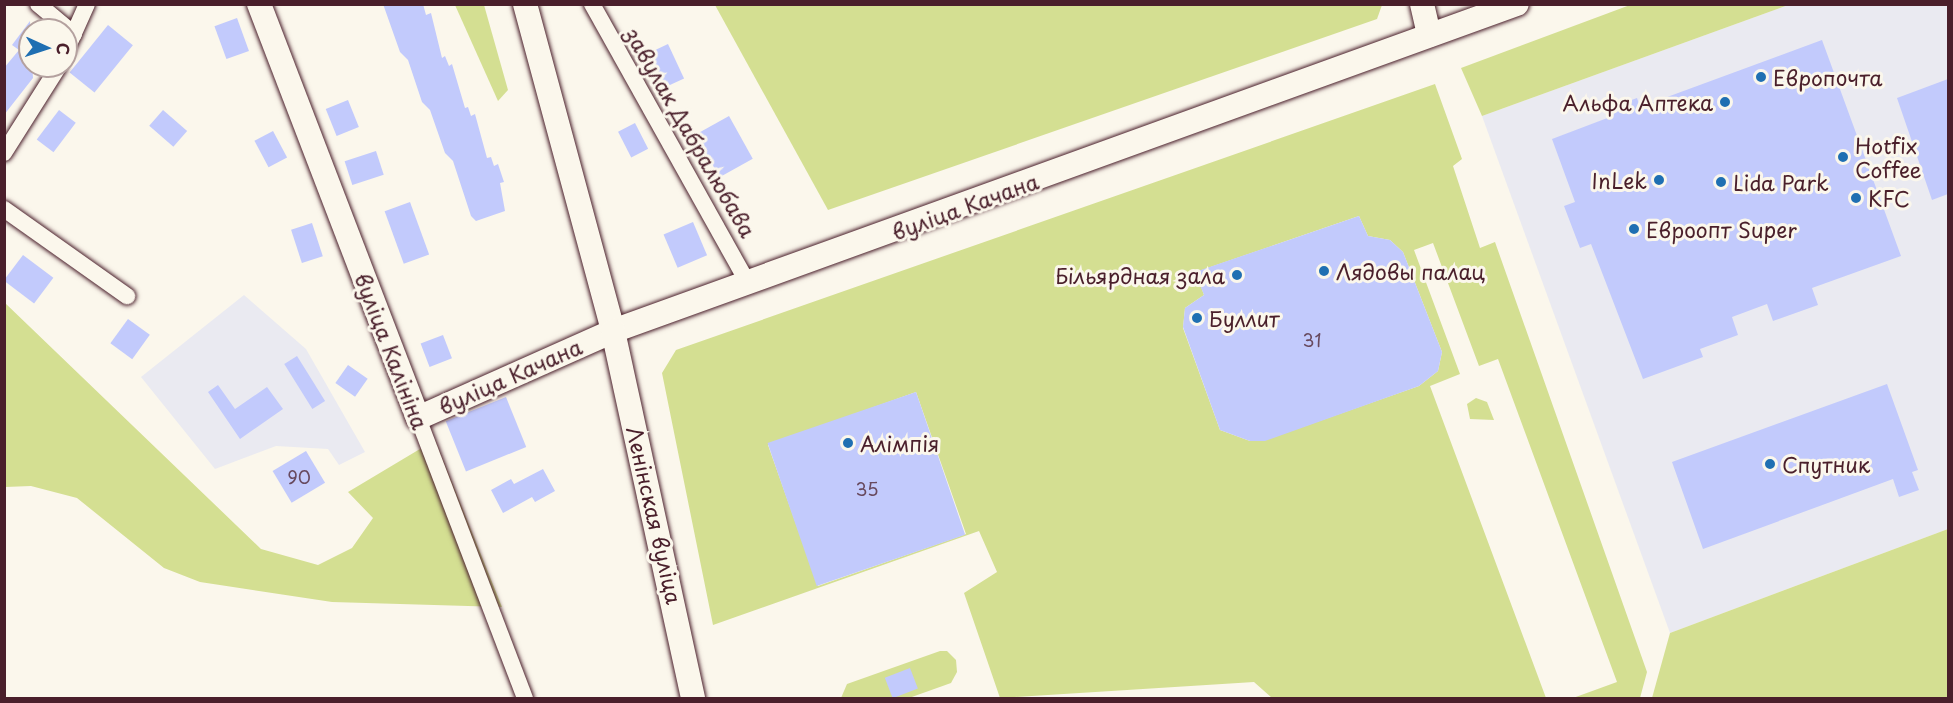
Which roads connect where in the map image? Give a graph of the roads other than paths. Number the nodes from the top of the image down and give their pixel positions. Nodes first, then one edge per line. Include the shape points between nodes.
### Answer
1 (38, 4) edge
2 (87, 4) edge
3 (259, 4) edge
4 (525, 4) edge
5 (592, 4) edge
6 (1422, 4) edge
7 (1517, 4) edge
8 (55, 18) edge
9 (78, 25) edge
10 (1429, 35) junction
11 (51, 78) edge
12 (4, 153) edge
13 (4, 209) edge
14 (748, 283) junction
15 (127, 296) dead end
16 (613, 331) junction
17 (418, 418) junction
18 (525, 699) edge
19 (693, 699) edge

1 - 8 street
2 - 9 street
3 - 17 main road, вуліца Калініна
4 - 16 main road, Ленінская вуліца
5 - 14 street, завулак Дабралюбава
6 - 10 main road
7 - 10 main road, вуліца Качана
10 - 14 main road, вуліца Качана via 1285,91
11 - 12 street
13 - 15 street
14 - 16 main road, вуліца Качана
16 - 17 main road, вуліца Качана
16 - 19 main road, Ленінская вуліца
17 - 18 street, вуліца Калініна

